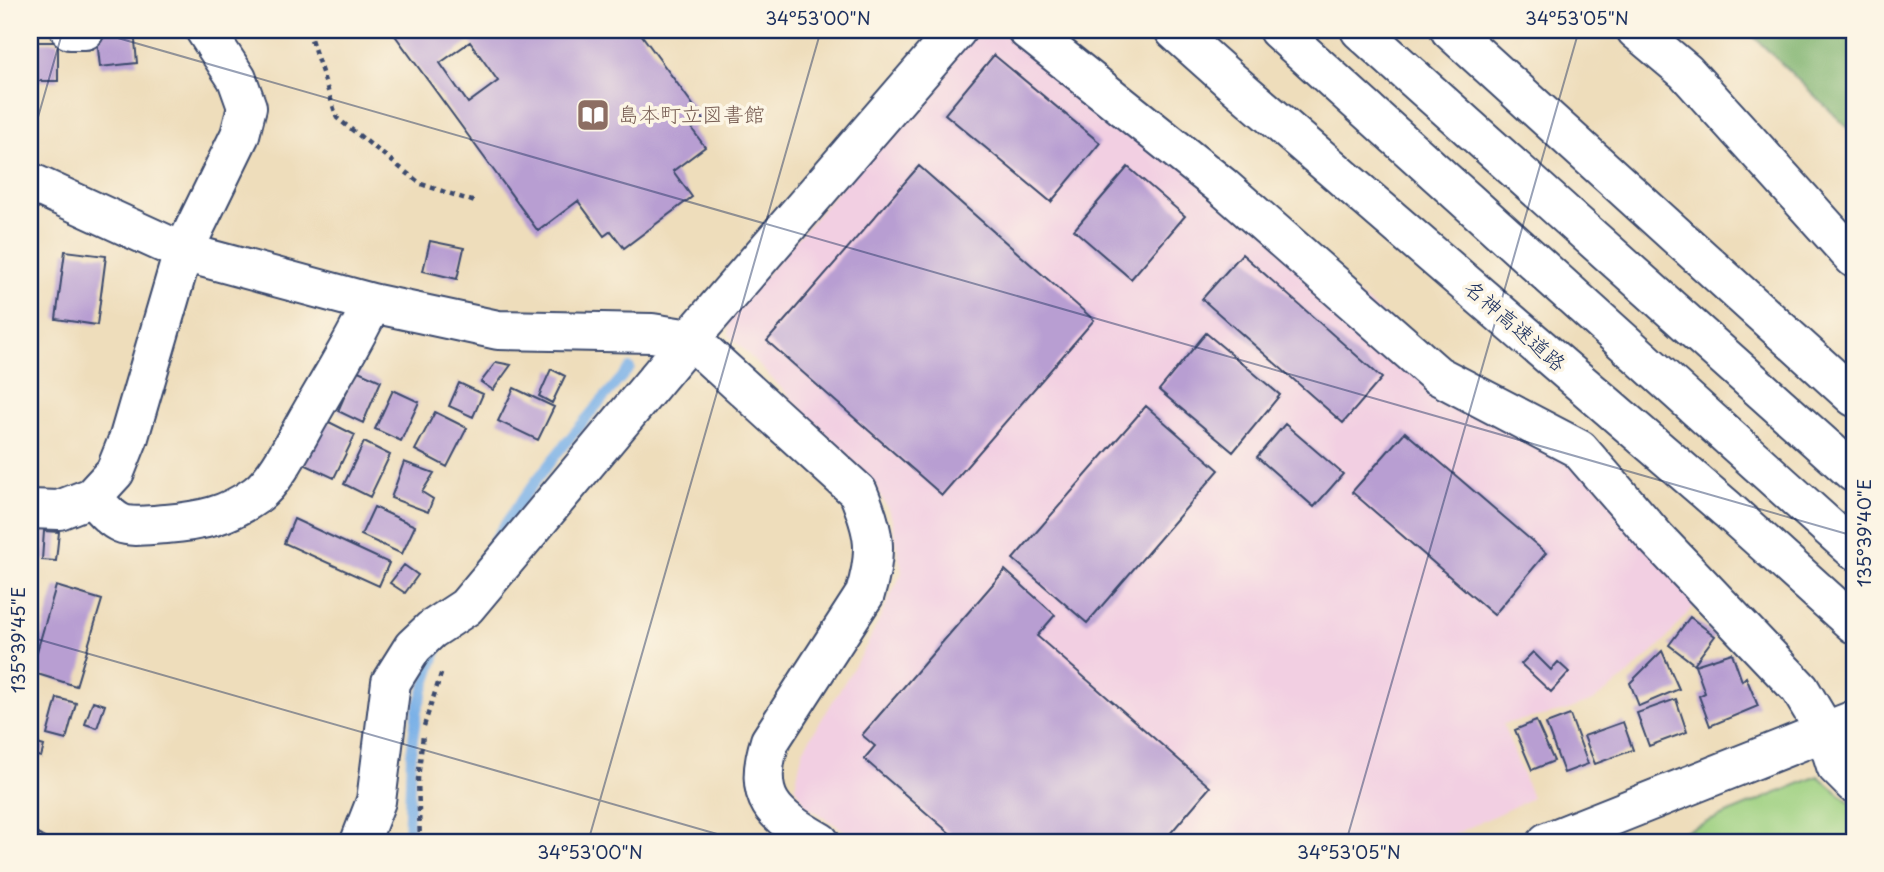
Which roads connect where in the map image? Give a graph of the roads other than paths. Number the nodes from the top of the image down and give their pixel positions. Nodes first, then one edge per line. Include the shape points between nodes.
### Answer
1 (70, 30) edge
2 (85, 30) edge
3 (205, 30) edge
4 (957, 30) edge
5 (1027, 30) edge
6 (1174, 30) edge
7 (1278, 30) edge
8 (1360, 30) edge
9 (1450, 30) edge
10 (1636, 30) edge
11 (30, 182) edge
12 (183, 252) junction
13 (1854, 258) edge
14 (372, 303) junction
15 (690, 339) junction
16 (1854, 397) edge
17 (1854, 473) edge
18 (92, 497) junction
19 (30, 509) edge
20 (1854, 550) edge
21 (1854, 624) edge
22 (1840, 726) edge
23 (1854, 784) edge
24 (360, 842) edge
25 (820, 842) edge
26 (1547, 842) edge

1 - 2 main road
3 - 12 main road via 237,79 247,107 240,135
4 - 15 main road
5 - 22 main road via 1222,186 1437,375 1579,449 1657,538
6 - 21 main road, 名神高速道路
7 - 20 main road
8 - 17 main road
9 - 16 main road
10 - 13 main road via 1686,72
11 - 12 main road
12 - 14 main road
12 - 18 main road via 129,437 115,472
14 - 15 main road via 498,330 652,333
14 - 18 main road via 282,463 259,493 226,513 192,522 128,527 110,518
15 - 24 main road via 444,622 413,647 391,682 376,801
15 - 25 main road via 858,492 872,525 873,568 865,594 770,741 763,764 771,807 783,820
18 - 19 main road via 59,510
22 - 23 main road via 1836,766
22 - 26 main road

